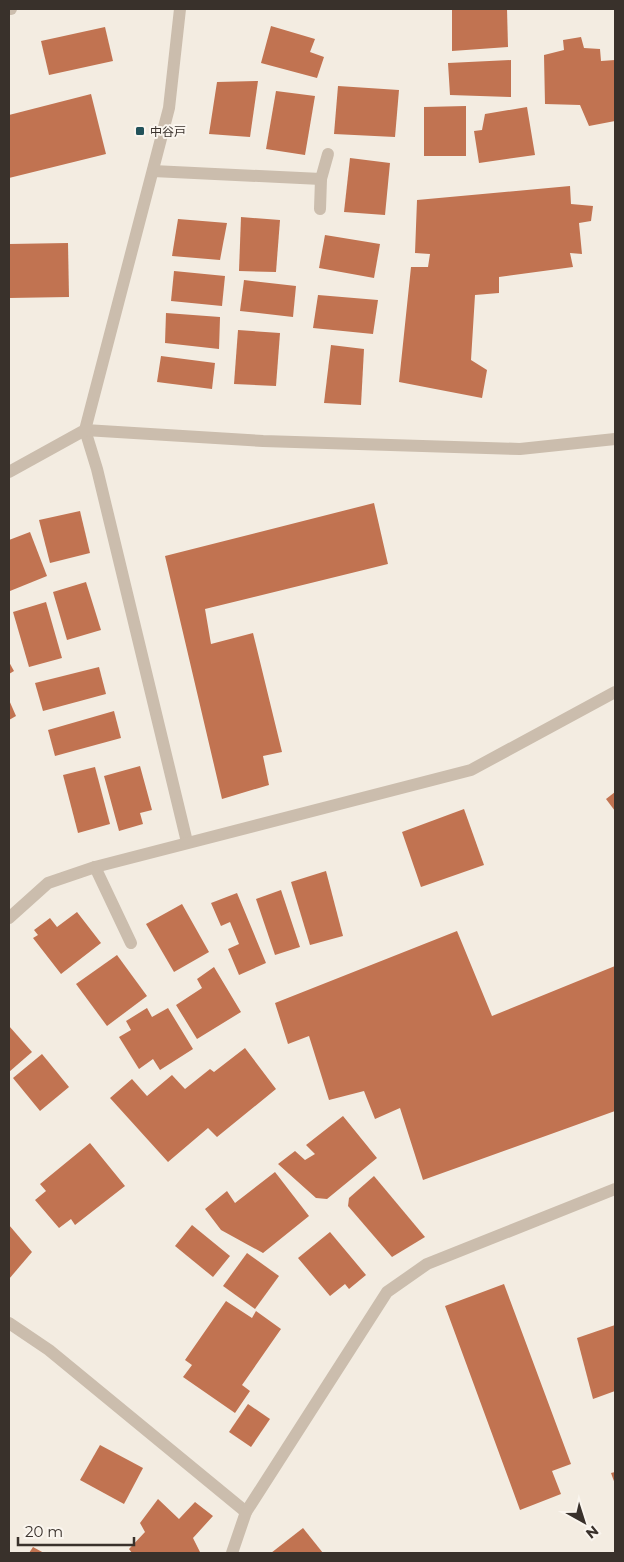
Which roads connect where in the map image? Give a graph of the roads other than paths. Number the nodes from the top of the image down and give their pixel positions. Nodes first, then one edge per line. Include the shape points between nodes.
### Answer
1 (180, 9) edge
2 (328, 154) dead end
3 (153, 171) junction
4 (321, 179) junction
5 (320, 209) dead end
6 (85, 430) junction
7 (615, 439) edge
8 (9, 472) edge
9 (615, 692) edge
10 (186, 842) junction
11 (95, 867) junction
12 (9, 918) edge
13 (131, 943) dead end
14 (615, 1189) edge
15 (9, 1323) edge
16 (246, 1512) junction
17 (232, 1553) edge

1 - 3 street via 170,108
2 - 4 street
3 - 4 street
3 - 6 street
4 - 5 street
6 - 7 street via 264,441 520,449
6 - 8 street
6 - 10 street
9 - 10 street via 470,770
10 - 11 street
11 - 12 street via 48,883
11 - 13 street
14 - 16 street via 428,1264 387,1292
15 - 16 street via 49,1350
16 - 17 street

